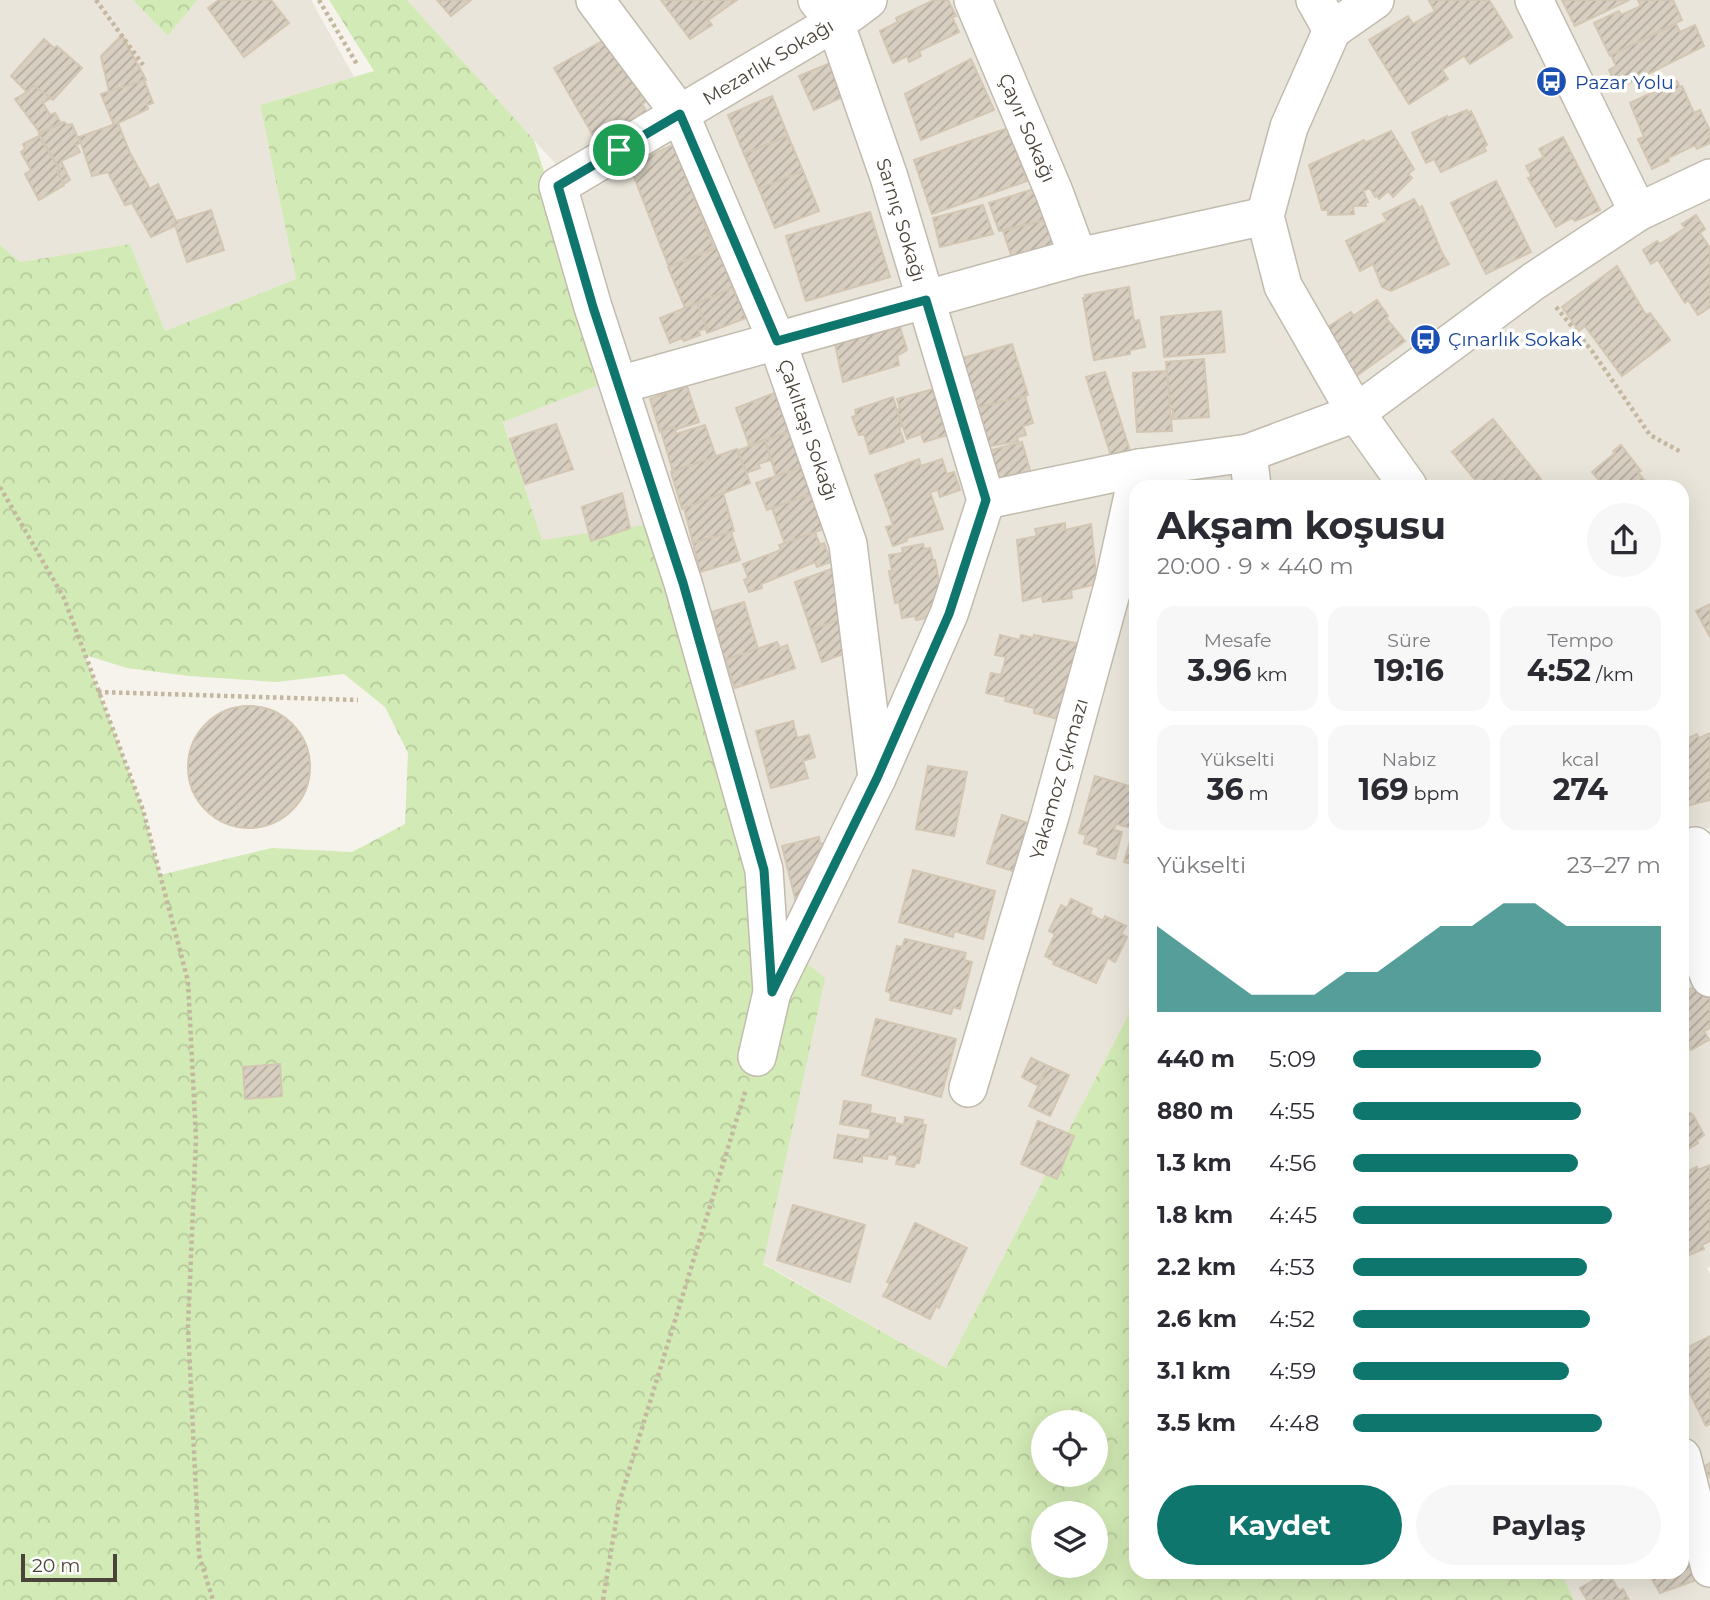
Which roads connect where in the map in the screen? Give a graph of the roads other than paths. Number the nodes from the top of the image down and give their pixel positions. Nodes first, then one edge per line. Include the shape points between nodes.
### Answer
1 (596, 0) edge
2 (868, 0) edge
3 (973, 0) edge
4 (1376, 0) edge
5 (1534, 0) edge
6 (826, 11) edge
7 (1323, 15) edge
8 (680, 114) junction
9 (1710, 178) edge
10 (1638, 212) junction
11 (1265, 216) junction
12 (1078, 257) junction
13 (926, 300) junction
14 (777, 341) junction
15 (619, 385) junction
16 (1356, 413) junction
17 (1139, 468) junction
18 (1250, 470) edge
19 (1136, 480) edge
20 (1404, 480) edge
21 (986, 500) junction
22 (1129, 514) edge
23 (877, 778) junction
24 (1696, 845) edge
25 (1710, 978) edge
26 (772, 992) junction
27 (757, 1057) road end
28 (968, 1088) dead end
29 (1689, 1485) edge
30 (1710, 1568) edge

1 - 8 street, Çakıltaşı Sokağı
2 - 6 street, Mezarlık Sokağı
3 - 12 street, Çayır Sokağı
4 - 7 street
5 - 10 street
6 - 8 street, Mezarlık Sokağı
6 - 13 street, Sarnıç Sokağı via 889,177
7 - 11 street
8 - 14 street, Çakıltaşı Sokağı
8 - 15 street, Mezarlık Sokağı via 558,186
9 - 10 street
10 - 16 street via 1534,281
11 - 12 street
11 - 16 street via 1283,286
12 - 13 street
13 - 14 street
13 - 21 street, Sarnıç Sokağı
14 - 15 street
14 - 23 street, Çakıltaşı Sokağı via 848,544
15 - 26 street via 683,583 764,870
16 - 18 street
16 - 20 street
17 - 18 street
17 - 19 street, Yakamoz Çıkmazı
17 - 21 street
21 - 23 street via 949,614
22 - 28 street, Yakamoz Çıkmazı via 1057,790
23 - 26 street
24 - 25 street via 1700,954
26 - 27 street
29 - 30 street

